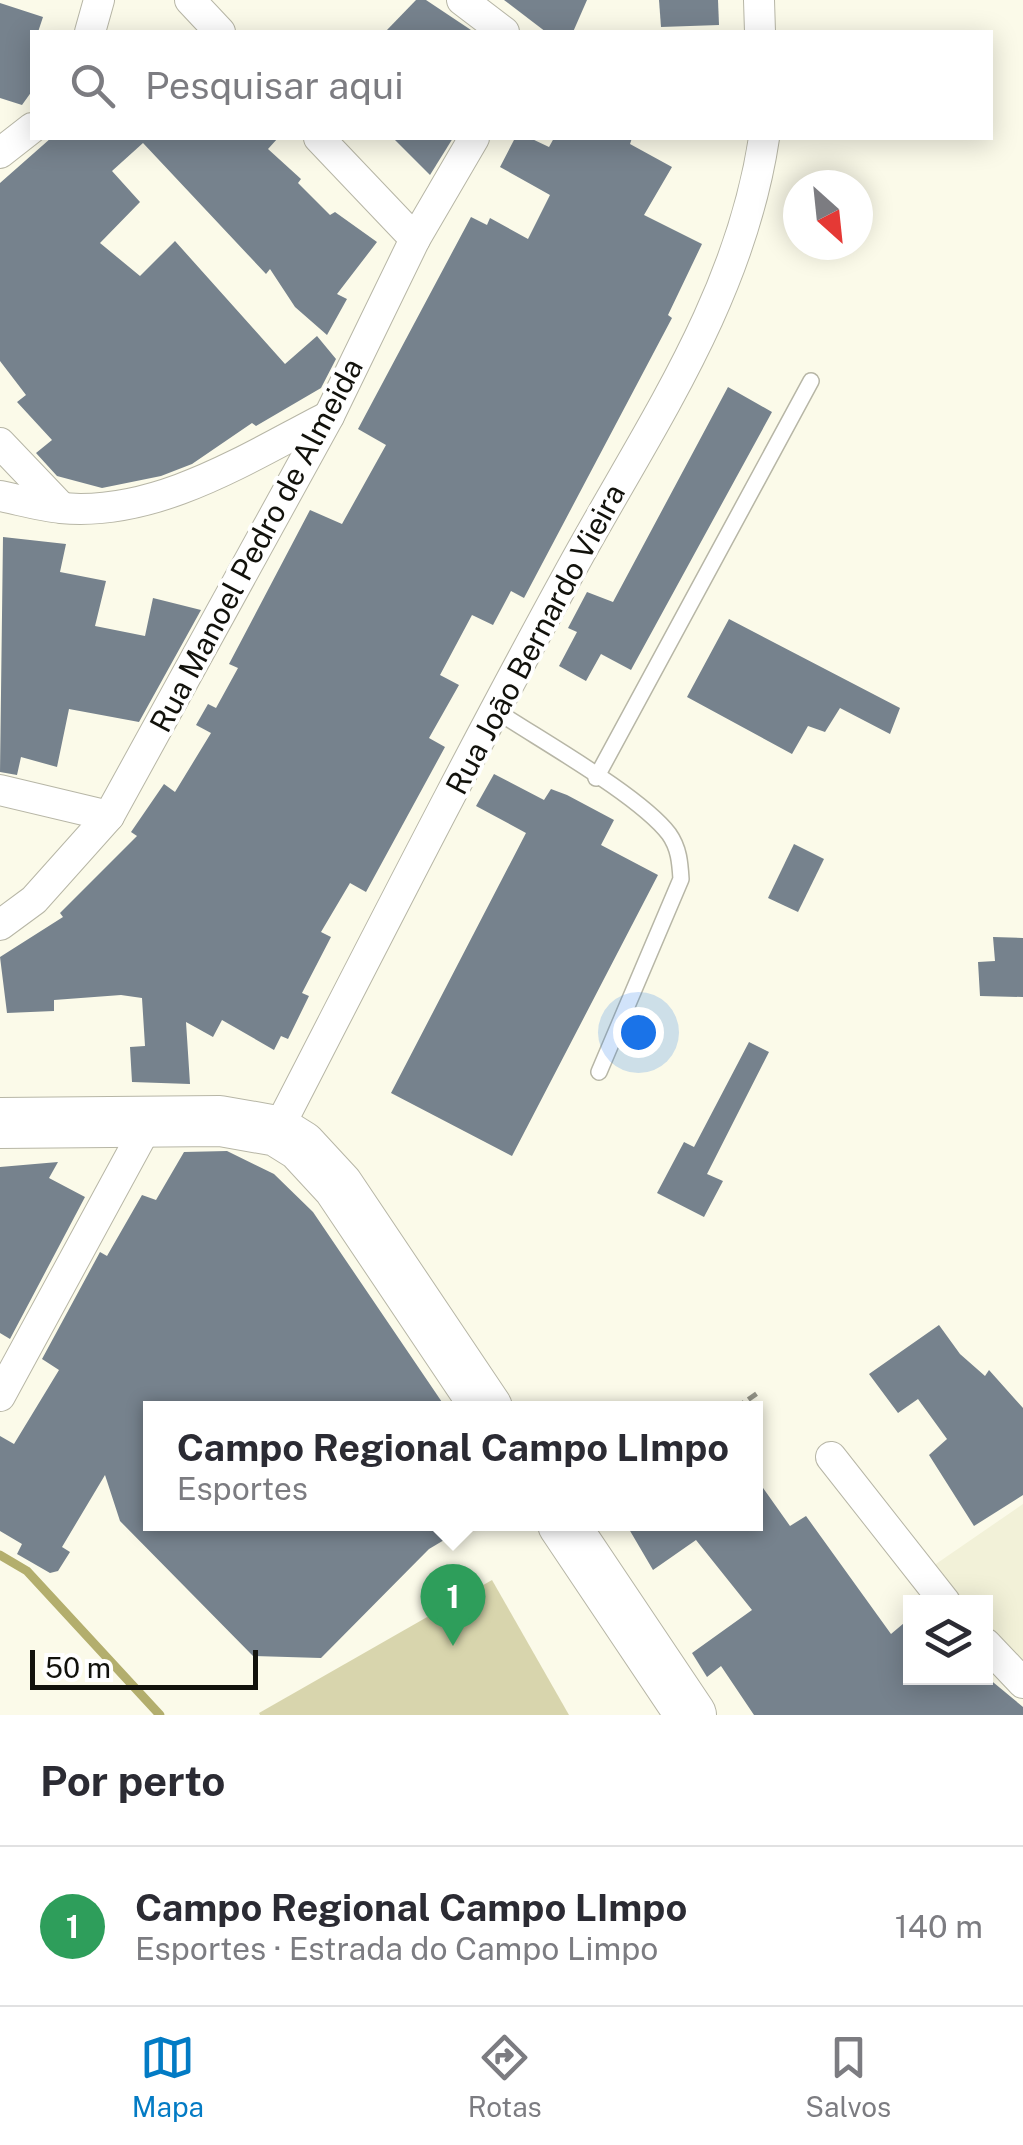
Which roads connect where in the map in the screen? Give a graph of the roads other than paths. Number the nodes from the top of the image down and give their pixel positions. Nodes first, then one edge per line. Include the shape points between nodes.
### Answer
1 (99, 0) edge
2 (190, 0) edge
3 (462, 0) edge
4 (759, 0) edge
5 (91, 30) edge
6 (218, 30) edge
7 (501, 30) edge
8 (760, 30) edge
9 (30, 130) edge
10 (322, 140) edge
11 (473, 140) edge
12 (764, 140) edge
13 (0, 153) edge
14 (415, 239) junction
15 (810, 381) dead end
16 (329, 416) junction
17 (0, 444) edge
18 (0, 496) edge
19 (62, 508) junction
20 (495, 710) junction
21 (596, 778) junction
22 (0, 790) edge
23 (109, 816) junction
24 (0, 925) edge
25 (599, 1072) dead end
26 (150, 1122) junction
27 (0, 1123) edge
28 (277, 1131) junction
29 (0, 1396) edge
30 (482, 1401) edge
31 (830, 1457) dead end
32 (568, 1531) edge
33 (939, 1595) edge
34 (993, 1651) edge
35 (1023, 1683) edge
36 (691, 1715) edge

1 - 5 street
2 - 6 street
3 - 7 street
4 - 8 street
9 - 13 street
10 - 14 street
11 - 14 street, Rua Manoel Pedro de Almeida
12 - 20 street, Rua João Bernardo Vieira via 754,202 713,316
14 - 16 street, Rua Manoel Pedro de Almeida
15 - 21 lane
16 - 19 street via 177,490 129,505
16 - 23 street, Rua Manoel Pedro de Almeida
17 - 19 street
18 - 19 street
20 - 21 lane
20 - 28 street, Rua João Bernardo Vieira
21 - 25 lane via 669,835 681,879
22 - 23 street
23 - 24 street, Rua Manoel Pedro de Almeida via 34,900
26 - 27 main road
26 - 28 main road via 220,1120
26 - 29 street
28 - 30 main road via 338,1186
31 - 33 street
32 - 36 main road
34 - 35 street

